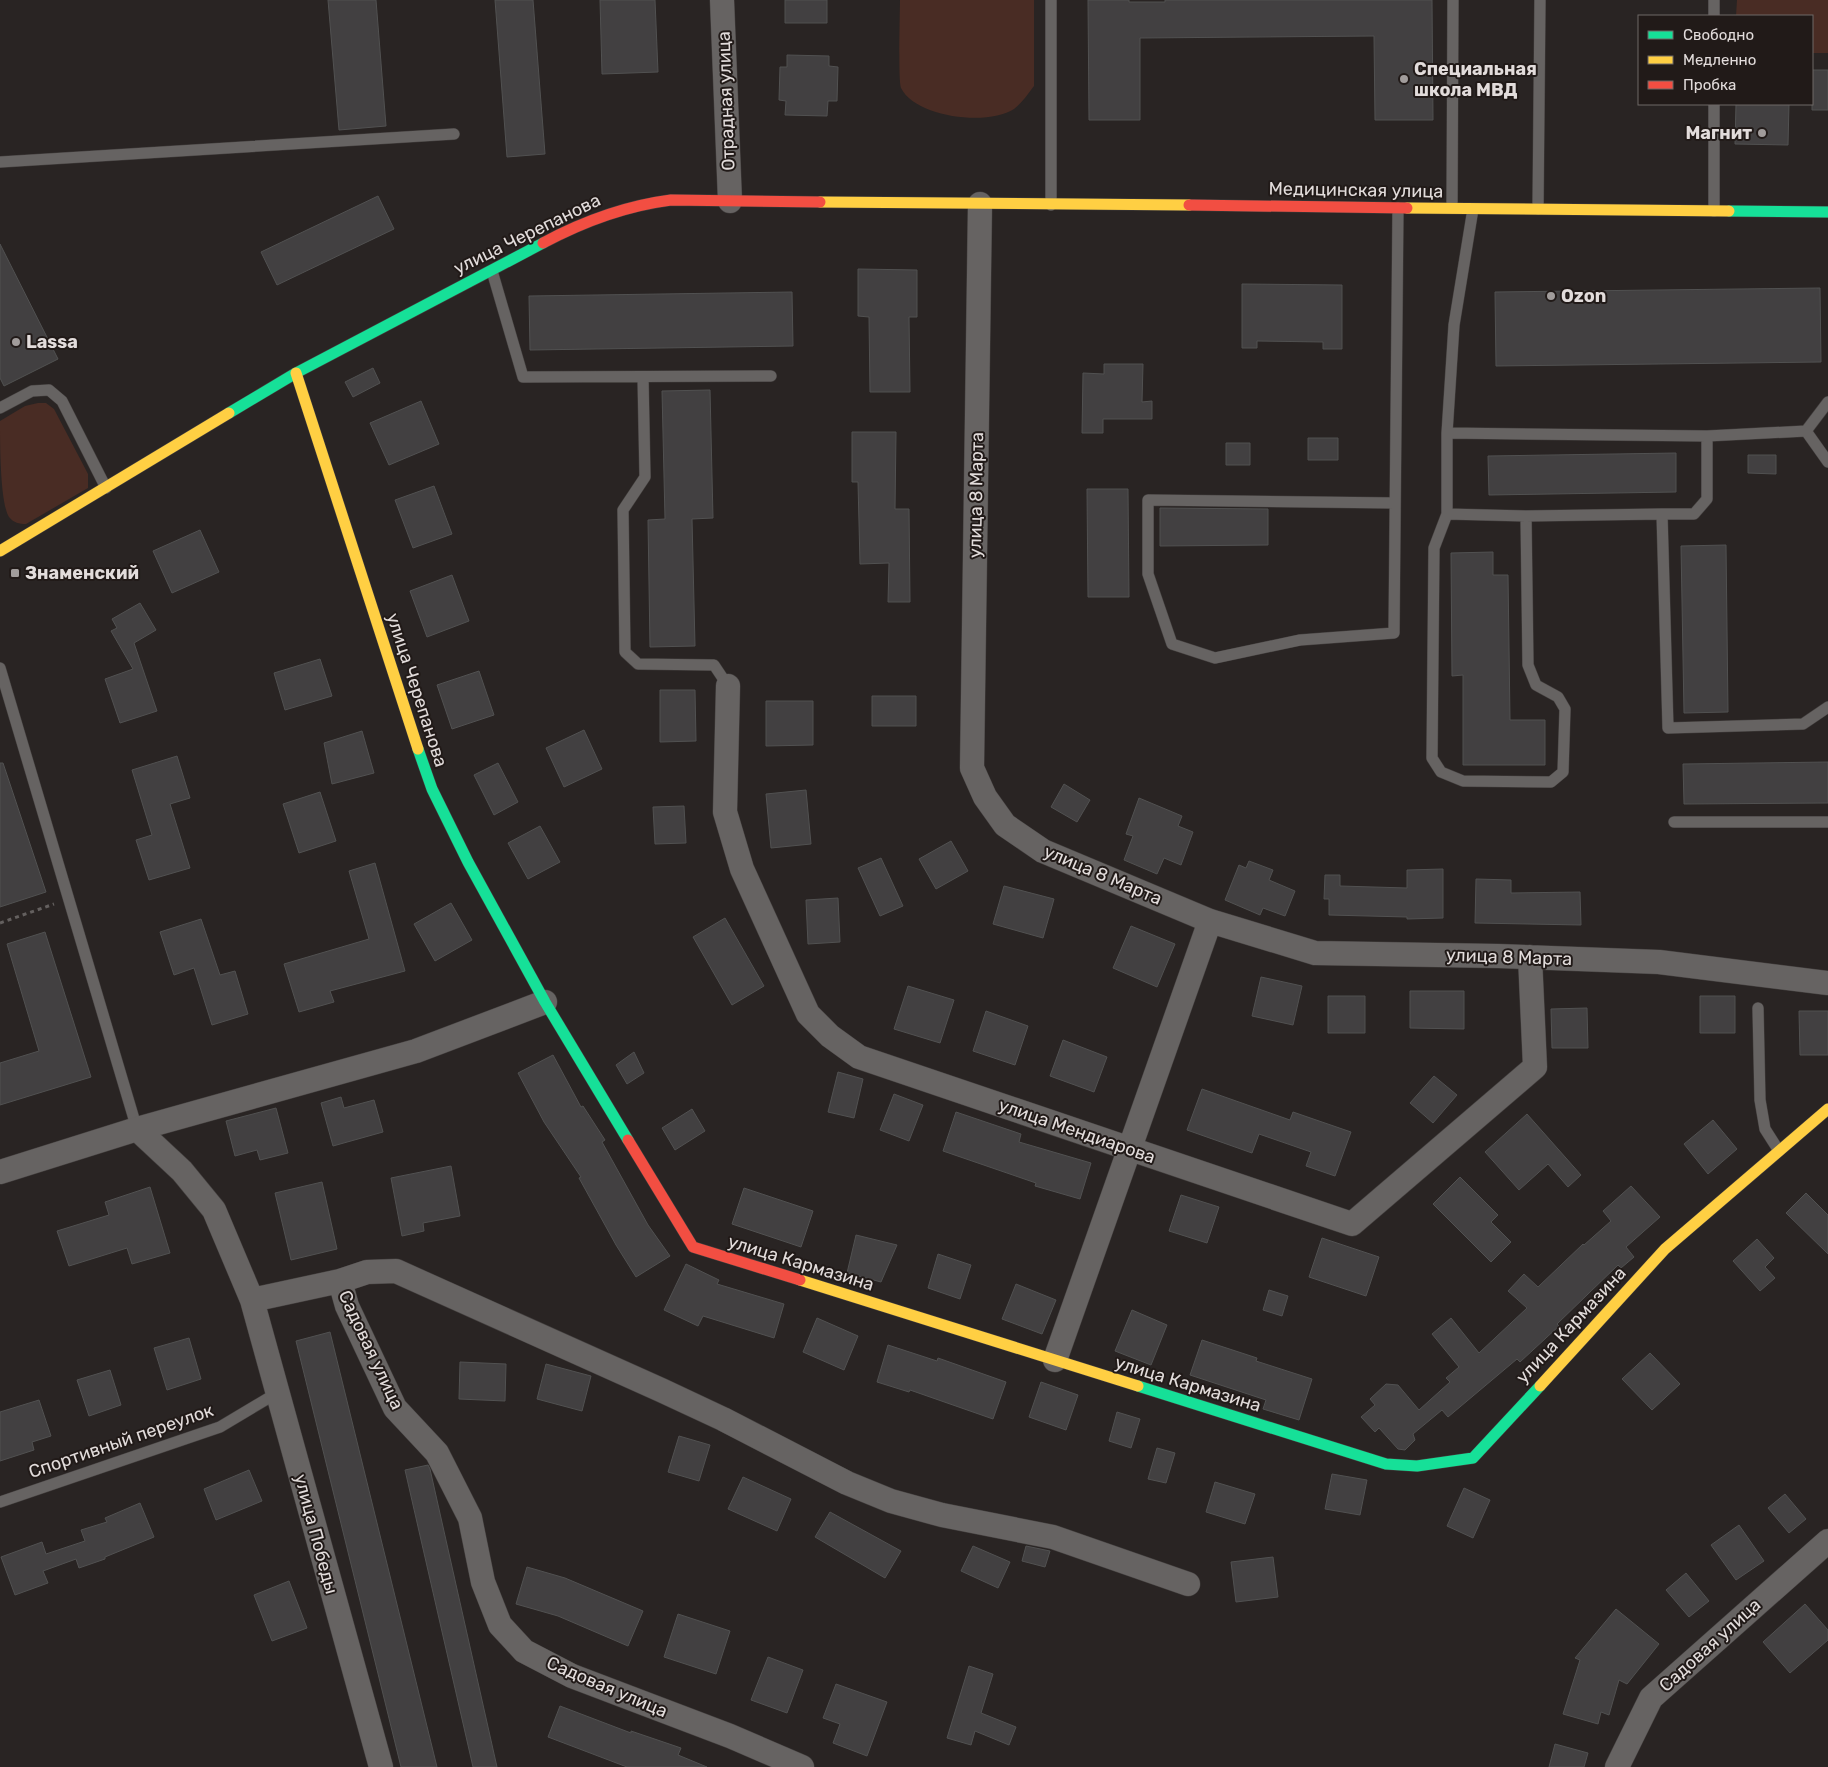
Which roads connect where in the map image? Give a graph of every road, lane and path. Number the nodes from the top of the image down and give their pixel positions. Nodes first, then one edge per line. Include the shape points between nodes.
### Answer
1 (722, 0) edge
2 (1051, 0) edge
3 (1453, 0) edge
4 (1540, 0) edge
5 (1714, 0) edge
6 (1714, 15) edge
7 (1714, 105) edge
8 (454, 134) dead end
9 (0, 162) edge
10 (730, 201) junction
11 (883, 203) joint
12 (980, 204) junction
13 (1051, 205) junction
14 (1398, 208) junction
15 (1452, 208) junction
16 (1473, 209) junction
17 (1538, 210) junction
18 (1714, 211) junction
19 (1828, 212) edge
20 (492, 270) junction
21 (296, 374) junction
22 (771, 376) dead end
23 (643, 377) junction
24 (1828, 402) edge
25 (0, 408) edge
26 (1806, 430) junction
27 (1447, 433) junction
28 (1708, 436) junction
29 (1828, 462) edge
30 (106, 488) junction
31 (1395, 503) junction
32 (1447, 514) junction
33 (1662, 514) junction
34 (1526, 516) junction
35 (0, 551) edge
36 (0, 668) edge
37 (728, 686) joint
38 (1828, 707) edge
39 (1674, 822) dead end
40 (1828, 822) edge
41 (68, 899) junction
42 (1210, 921) junction
43 (0, 923) edge
44 (1530, 957) junction
45 (1828, 983) edge
46 (545, 1002) junction
47 (1758, 1008) dead end
48 (1828, 1108) edge
49 (137, 1129) junction
50 (1129, 1149) junction
51 (1779, 1151) junction
52 (0, 1172) edge
53 (340, 1280) junction
54 (252, 1300) junction
55 (1055, 1360) junction
56 (277, 1393) junction
57 (0, 1502) edge
58 (1828, 1541) edge
59 (1188, 1584) dead end
60 (381, 1767) edge
61 (802, 1767) edge
62 (1617, 1767) edge

1 - 10 street, Отрадная улица
2 - 13 lane
3 - 15 lane
4 - 17 lane
5 - 6 lane
7 - 18 lane
8 - 9 lane
10 - 11 street, улица Черепанова
10 - 20 street, улица Черепанова via 671,200 619,209 595,217
11 - 12 street, Медицинская улица
12 - 13 street, Медицинская улица
12 - 42 street, улица 8 Марта via 972,768 985,797 1005,825 1043,851
13 - 14 street, Медицинская улица
14 - 15 street, Медицинская улица
14 - 31 lane
15 - 16 street, Медицинская улица
16 - 17 street, Медицинская улица
16 - 27 lane via 1454,325
17 - 18 street, Медицинская улица
18 - 19 street, Медицинская улица
20 - 21 street, улица Черепанова
20 - 23 lane via 523,377
21 - 30 street, улица Черепанова
21 - 46 street, улица Черепанова via 432,789
22 - 23 lane
23 - 37 lane via 644,477 623,510 625,652 638,664 714,665
24 - 26 lane
25 - 30 lane via 32,392 49,390 62,401
26 - 28 lane
26 - 29 lane
27 - 28 lane
27 - 32 lane
28 - 33 lane via 1707,499 1694,514
30 - 35 street, улица Черепанова
31 - 31 lane via 1148,500 1148,574 1172,644 1215,658 1300,640 1394,634
32 - 34 lane
32 - 34 lane via 1434,548 1432,758 1441,772 1463,782 1551,782 1564,772 1565,709 1558,697 1536,685 1528,665
33 - 34 lane
33 - 38 lane via 1668,728 1803,724
36 - 41 lane
37 - 50 street, улица Мендиарова via 725,812 742,869 808,1014 830,1036 859,1057
39 - 40 lane
41 - 43 path
41 - 49 lane
42 - 44 street, улица 8 Марта via 1315,953
42 - 50 street
44 - 45 street, улица 8 Марта via 1659,962
44 - 50 street, улица Мендиарова via 1536,1067 1352,1224
46 - 49 street via 416,1052
46 - 55 street, улица Кармазина via 693,1247
47 - 51 lane via 1760,1100 1764,1129
48 - 51 street, улица Кармазина
49 - 52 street
49 - 54 street, улица Победы via 182,1171 214,1210
50 - 55 street
51 - 55 street, улица Кармазина via 1665,1249 1472,1458 1417,1466 1386,1464
53 - 54 street
53 - 59 street via 366,1272 396,1271 670,1394 846,1483 942,1515 1053,1537
53 - 61 street, Садовая улица via 347,1306 395,1408 437,1453 470,1518 484,1582 500,1625 524,1651 572,1676
54 - 56 street, улица Победы
56 - 57 lane, Спортивный переулок via 220,1427
56 - 60 street, улица Победы
58 - 62 street, Садовая улица via 1651,1698

